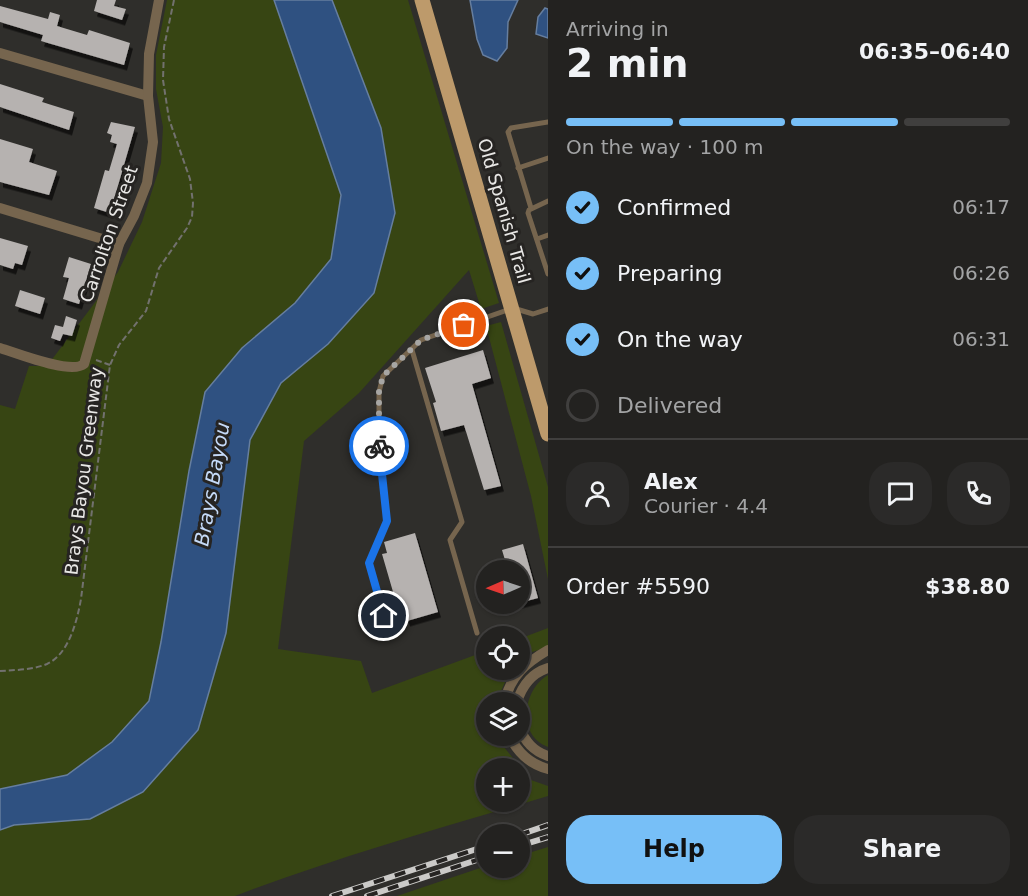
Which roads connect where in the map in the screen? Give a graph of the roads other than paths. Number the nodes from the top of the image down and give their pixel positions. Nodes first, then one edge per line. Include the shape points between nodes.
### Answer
1 (159, 0) edge
2 (422, 0) edge
3 (0, 52) edge
4 (148, 96) junction
5 (548, 122) edge
6 (548, 158) edge
7 (518, 168) junction
8 (548, 201) edge
9 (0, 208) edge
10 (531, 208) junction
11 (548, 235) edge
12 (537, 239) junction
13 (119, 244) junction
14 (548, 274) edge
15 (513, 308) junction
16 (548, 309) edge
17 (0, 348) edge
18 (412, 350) junction
19 (548, 434) edge
20 (384, 616) dead end
21 (476, 630) edge
22 (548, 650) edge
23 (548, 668) edge
24 (508, 692) edge
25 (521, 692) edge
26 (514, 746) edge
27 (530, 746) edge
28 (548, 756) edge
29 (548, 769) edge

1 - 4 street, Carrolton Street via 149,54
2 - 15 main road, Old Spanish Trail
3 - 4 street
4 - 13 street, Carrolton Street via 153,142 147,183
5 - 7 lane via 511,128 508,132
6 - 7 lane
7 - 10 lane
8 - 10 lane
9 - 13 street
10 - 12 lane via 528,213
11 - 12 lane
12 - 14 lane
13 - 17 street, Carrolton Street via 87,357 80,368 67,368
15 - 16 lane via 533,314
15 - 18 lane via 421,340
15 - 19 main road, Old Spanish Trail
18 - 20 lane via 383,376 379,392 379,447 387,521 369,563
18 - 21 lane via 462,522 450,540
22 - 24 street via 531,659 512,680
23 - 25 street via 541,670
26 - 29 street via 528,760
27 - 28 street

